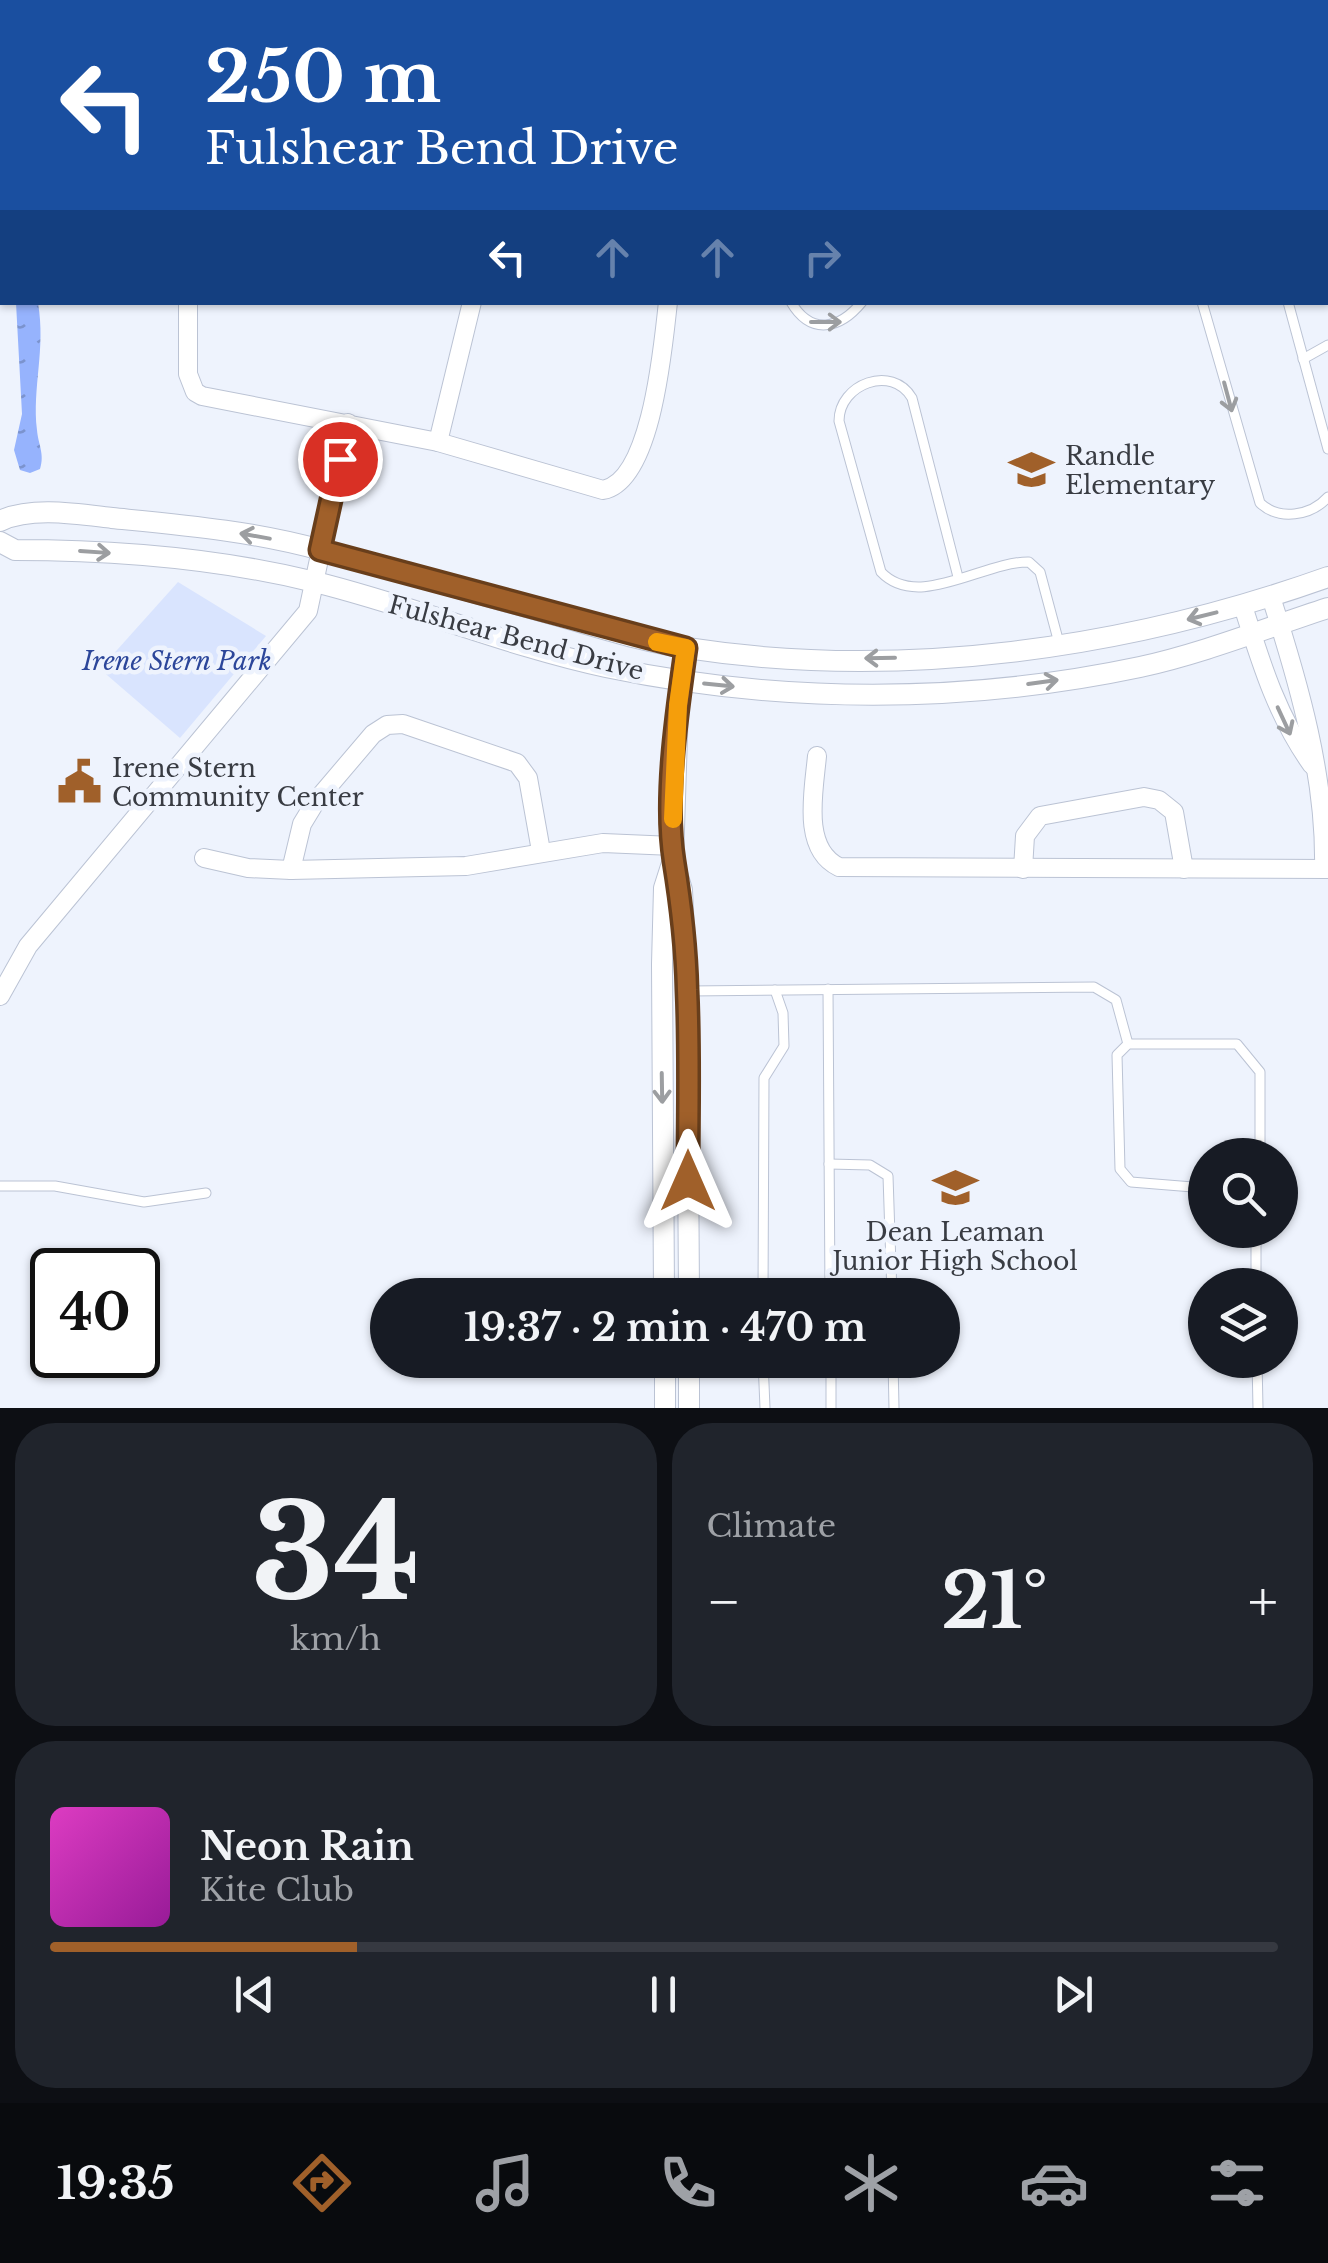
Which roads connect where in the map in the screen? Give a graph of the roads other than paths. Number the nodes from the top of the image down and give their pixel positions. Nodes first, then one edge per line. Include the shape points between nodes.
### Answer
1 (188, 305) edge
2 (471, 305) edge
3 (667, 305) edge
4 (794, 305) edge
5 (859, 305) edge
6 (1203, 305) edge
7 (1289, 305) edge
8 (1328, 344) edge
9 (1303, 359) junction
10 (348, 424) junction
11 (438, 442) junction
12 (1328, 449) edge
13 (1328, 497) edge
14 (0, 521) edge
15 (0, 542) edge
16 (320, 550) junction
17 (958, 577) junction
18 (1328, 577) edge
19 (315, 582) junction
20 (1271, 597) junction
21 (1243, 606) junction
22 (1328, 608) edge
23 (1280, 625) junction
24 (1252, 634) junction
25 (1060, 645) junction
26 (686, 648) junction
27 (681, 680) junction
28 (817, 756) dead end
29 (1312, 765) junction
30 (540, 851) junction
31 (674, 853) junction
32 (204, 858) dead end
33 (1023, 869) junction
34 (1184, 869) junction
35 (1326, 869) edge
36 (291, 870) junction
37 (775, 990) junction
38 (828, 990) junction
39 (662, 991) junction
40 (688, 991) junction
41 (0, 996) edge
42 (1128, 1044) junction
43 (1260, 1138) edge
44 (829, 1164) junction
45 (0, 1186) edge
46 (1188, 1187) edge
47 (206, 1193) dead end
48 (664, 1278) edge
49 (688, 1278) edge
50 (763, 1278) edge
51 (830, 1278) edge
52 (891, 1278) edge
53 (665, 1378) edge
54 (689, 1378) edge
55 (764, 1378) edge
56 (831, 1378) edge
57 (893, 1378) edge
58 (1257, 1378) edge
59 (665, 1408) edge
60 (689, 1408) edge
61 (765, 1408) edge
62 (831, 1408) edge
63 (894, 1408) edge
64 (1258, 1408) edge

1 - 10 street via 188,374 195,392 223,403
2 - 11 street
3 - 11 street via 644,432 634,465 619,484 592,488
4 -> 5 lane via 808,322 825,326 841,324
6 -> 13 lane via 1260,504 1293,514
7 - 9 lane
8 - 9 lane
9 - 12 lane
10 - 11 street
10 - 16 street
16 -> 14 street, Fulshear Bend Drive via 255,535 79,514 14,514
15 -> 19 street, Fulshear Bend Drive via 15,550 206,559
16 - 19 street
16 - 26 street, Fulshear Bend Drive
17 - 17 lane via 910,588 881,572 840,420 842,402 853,389 889,381 912,398
17 - 25 lane via 1021,561 1036,564
18 - 20 street, Fulshear Bend Drive
19 - 27 street, Fulshear Bend Drive via 603,666
19 - 41 street via 308,611 28,946
20 - 21 street, Fulshear Bend Drive
20 - 23 street
21 - 24 street
21 -> 25 street, Fulshear Bend Drive
22 - 23 street, Fulshear Bend Drive
23 - 24 street, Fulshear Bend Drive
23 - 29 street via 1302,696
27 -> 24 street, Fulshear Bend Drive via 855,695 972,692 1143,666
24 -> 29 street via 1291,735
25 -> 26 street, Fulshear Bend Drive via 954,657 855,658
26 - 27 street
27 - 31 street
28 - 33 street via 815,836 825,858 844,868
29 - 35 street
30 - 31 street via 603,843
30 - 36 street via 466,866
30 - 36 street via 528,778 518,763 403,724 387,725 316,801 302,824
31 - 39 street via 664,888
31 - 40 street
32 - 36 street
33 - 34 street
33 - 34 street via 1025,836 1040,816 1144,797 1174,812
34 - 35 street
37 - 38 lane
37 - 40 lane
37 - 50 lane via 784,1046 764,1078
38 - 42 lane via 1094,987 1116,1000
38 - 44 lane
39 - 40 street
39 -> 48 street
40 - 49 street
42 - 43 lane via 1236,1044 1260,1072
42 - 46 lane via 1118,1055 1120,1169 1131,1182
44 - 51 lane
44 - 52 lane via 870,1165 888,1176
45 - 47 lane via 55,1186 144,1202
53 - 59 street
54 - 60 street
55 - 61 lane
56 - 62 lane
57 - 63 lane
58 - 64 lane

